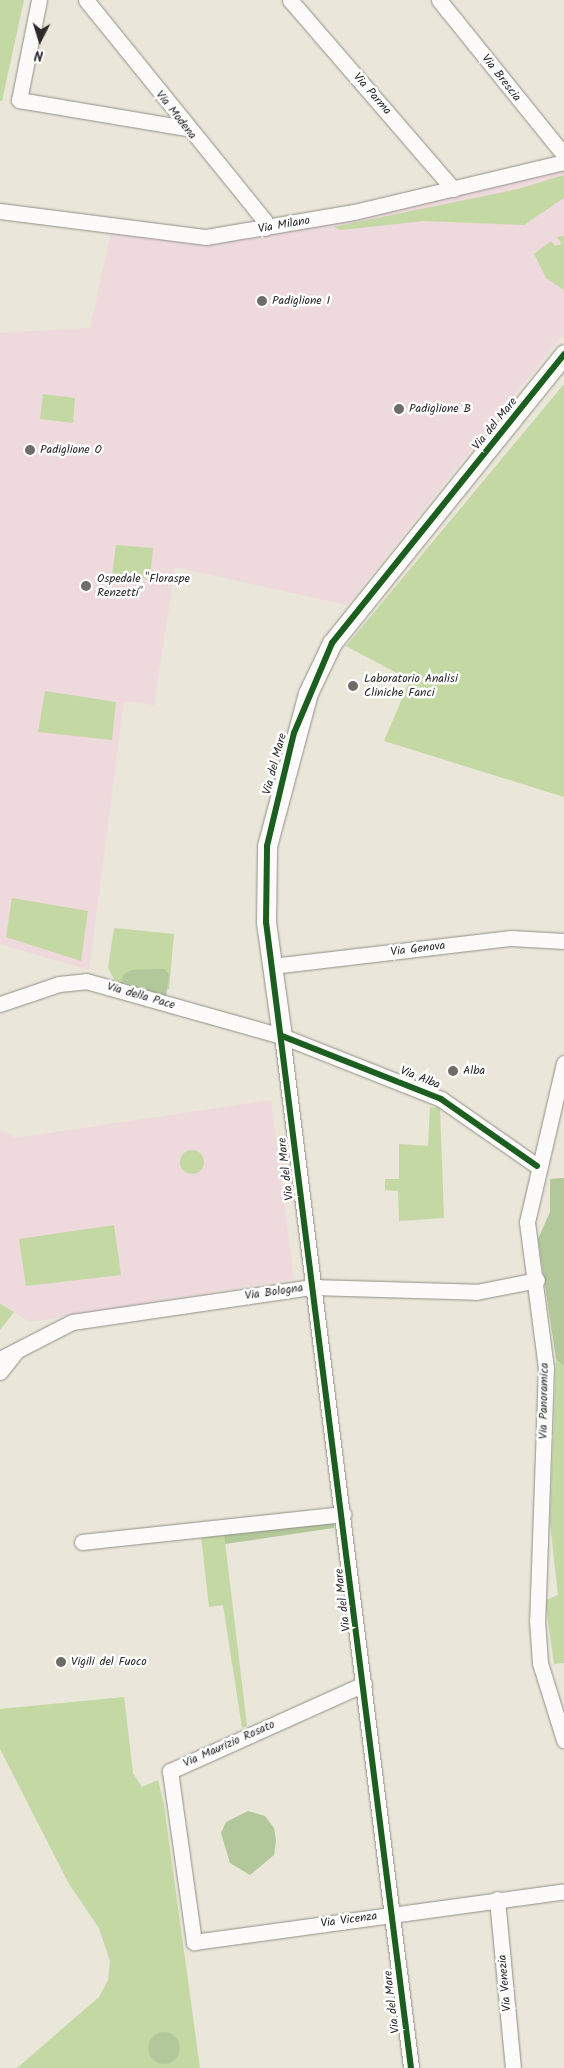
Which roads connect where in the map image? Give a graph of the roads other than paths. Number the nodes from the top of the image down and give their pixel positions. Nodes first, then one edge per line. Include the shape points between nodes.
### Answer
1 (39, 0) edge
2 (86, 0) edge
3 (290, 0) edge
4 (438, 0) edge
5 (187, 128) junction
6 (564, 155) edge
7 (564, 162) edge
8 (453, 189) junction
9 (0, 211) edge
10 (266, 228) junction
11 (564, 354) edge
12 (564, 941) edge
13 (272, 966) junction
14 (0, 1004) edge
15 (282, 1036) junction
16 (564, 1063) edge
17 (537, 1166) junction
18 (536, 1280) junction
19 (312, 1286) junction
20 (18, 1348) junction
21 (0, 1359) edge
22 (0, 1372) edge
23 (344, 1514) junction
24 (82, 1542) dead end
25 (364, 1684) junction
26 (564, 1740) edge
27 (564, 1891) edge
28 (497, 1899) junction
29 (393, 1913) junction
30 (194, 1942) joint
31 (411, 2068) edge
32 (513, 2068) edge

1 - 5 street via 19,100
2 - 5 street, Via Modena
3 - 8 street, Via Parma
4 - 6 street, Via Brescia
5 - 10 street, Via Modena
7 - 8 street, Via Milano
8 - 10 street, Via Milano
9 - 10 street, Via Milano via 206,236
11 - 13 street, Via del Mare via 332,643 319,670 294,733 267,846 266,922
12 - 13 street, Via Genova via 511,938
13 - 15 street, Via del Mare
14 - 15 street, Via della Pace via 59,984 86,981
15 - 17 street, Via Alba via 441,1099
15 - 19 street, Via del Mare
16 - 17 street, Via Panoramica
17 - 18 street, Via Panoramica via 527,1222
18 - 19 street, Via Bologna via 476,1292
18 - 26 street, Via Panoramica via 546,1368 537,1620 540,1663
19 - 20 street, Via Bologna via 72,1322
19 - 23 street, Via del Mare
20 - 21 street, Via Bologna
20 - 22 street, Via Bologna
23 - 24 street
23 - 25 street, Via del Mare
25 - 29 street, Via del Mare
25 - 30 street, Via Maurizio Rosato via 170,1771
27 - 28 street, Via Vicenza
28 - 29 street, Via Vicenza
28 - 32 street, Via Venezia
29 - 30 street, Via Vicenza
29 - 31 street, Via del Mare

